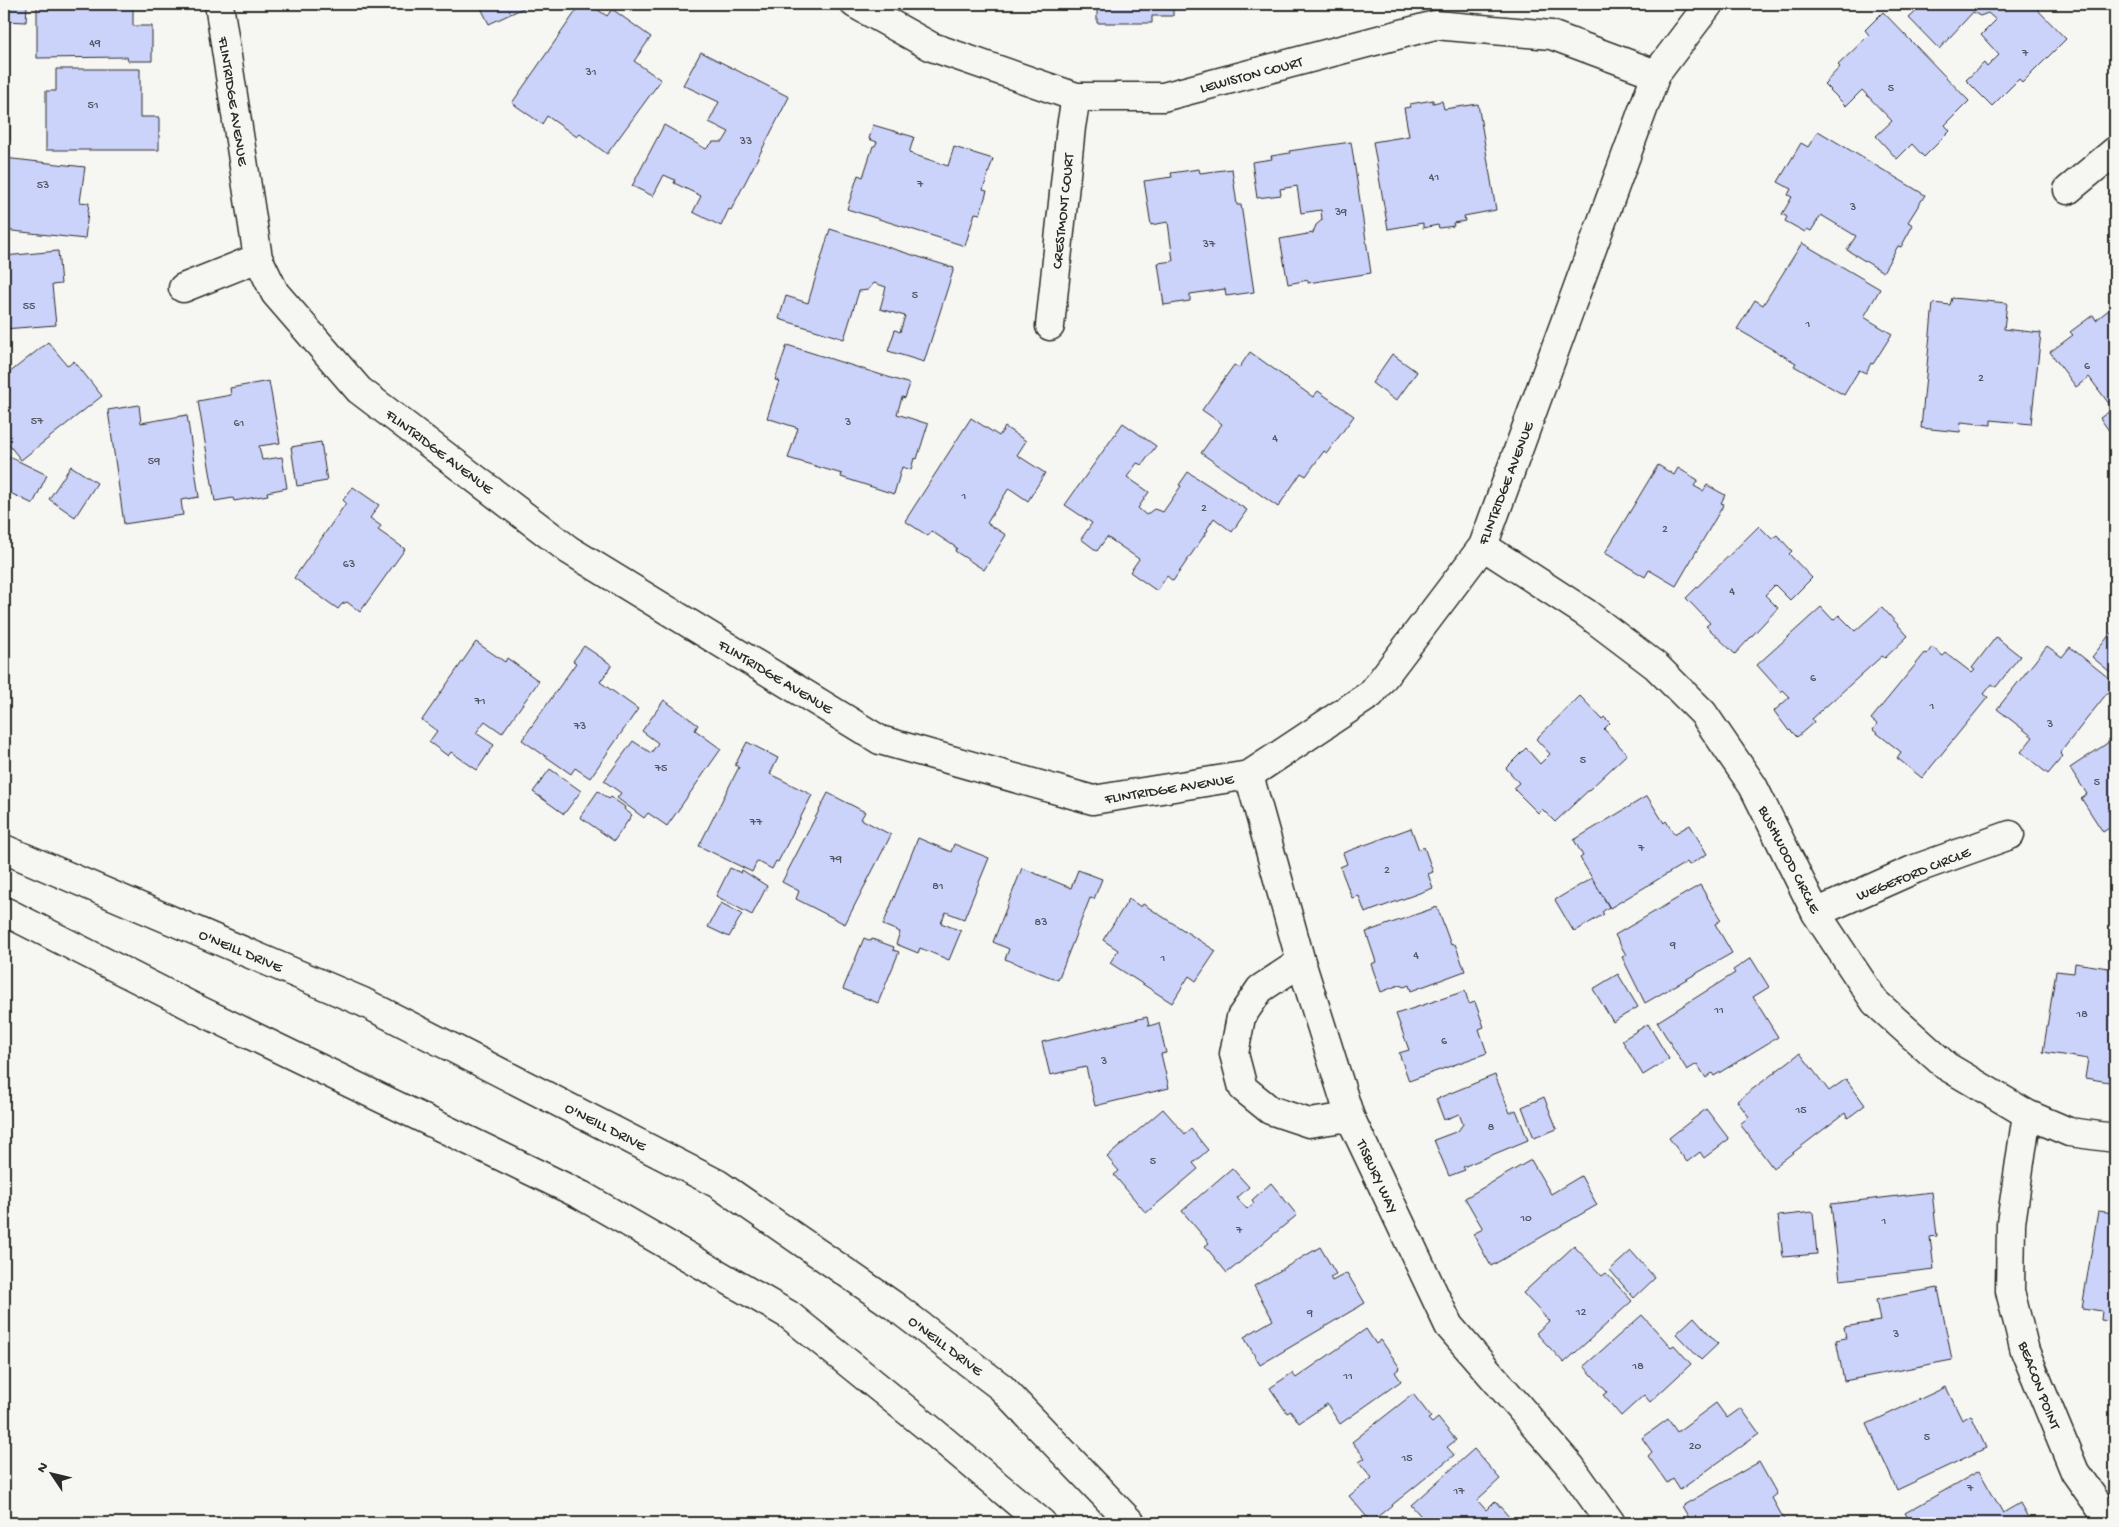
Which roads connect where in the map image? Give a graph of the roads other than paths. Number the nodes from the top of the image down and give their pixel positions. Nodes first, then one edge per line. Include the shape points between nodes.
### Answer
1 (219, 4) edge
2 (855, 4) edge
3 (1709, 4) edge
4 (1656, 74) junction
5 (1076, 96) junction
6 (2115, 151) edge
7 (2068, 190) dead end
8 (258, 258) junction
9 (183, 288) dead end
10 (1050, 326) dead end
11 (1483, 546) junction
12 (1248, 775) junction
13 (2010, 835) dead end
14 (4, 848) edge
15 (4, 911) edge
16 (1816, 913) junction
17 (1300, 962) junction
18 (2027, 1114) junction
19 (1350, 1117) junction
20 (2115, 1138) edge
21 (1042, 1523) edge
22 (1131, 1523) edge
23 (1611, 1523) edge
24 (2111, 1523) edge

1 - 8 street, FLINTRIDGE AVENUE
2 - 5 street, LEWISTON COURT via 932,47
3 - 4 street, FLINTRIDGE AVENUE
4 - 5 street, LEWISTON COURT via 1551,35 1435,26 1163,97
4 - 11 street, FLINTRIDGE AVENUE
5 - 10 street, CRESTMONT COURT
6 - 7 street
8 - 9 street
8 - 12 street, FLINTRIDGE AVENUE via 275,292 359,390 569,550 880,740 1093,800
11 - 12 street, FLINTRIDGE AVENUE via 1371,694
11 - 16 street, BUSHWOOD CIRCLE via 1586,613 1656,666 1703,713 1754,786
12 - 17 street, TISBURY WAY
13 - 16 street, WEGEFORD CIRCLE via 1915,869
14 - 22 street, O'NEILL DRIVE via 363,1002 718,1184 893,1305 1002,1387
15 - 21 street via 581,1195 789,1315
16 - 18 street, BUSHWOOD CIRCLE via 1875,1002 1946,1066
17 - 19 street, TISBURY WAY
17 - 19 street via 1260,989 1241,1017 1234,1054 1243,1088 1270,1110 1309,1123
18 - 20 street, BUSHWOOD CIRCLE via 2069,1132
18 - 24 street, BEACON POINT via 2011,1223 2010,1290 2025,1351 2074,1472
19 - 23 street, TISBURY WAY via 1449,1326 1571,1467

